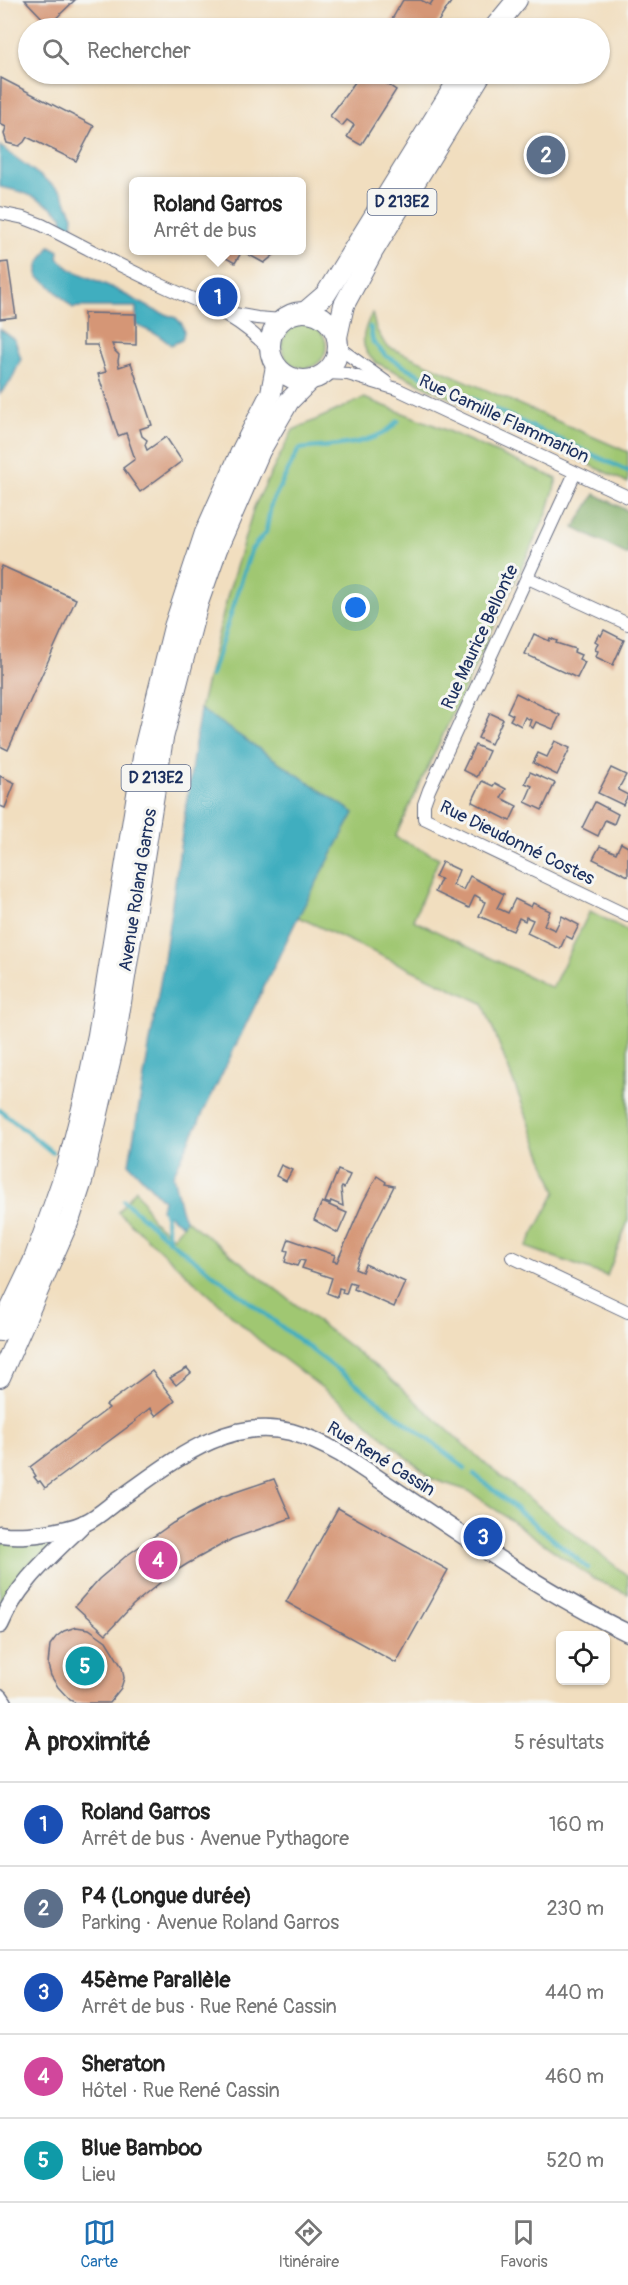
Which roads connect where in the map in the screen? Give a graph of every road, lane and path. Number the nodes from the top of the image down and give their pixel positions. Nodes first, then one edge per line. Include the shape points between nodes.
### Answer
1 (517, 0) edge
2 (532, 0) edge
3 (502, 18) edge
4 (518, 18) edge
5 (456, 84) edge
6 (475, 84) edge
7 (0, 213) edge
8 (222, 311) junction
9 (305, 312) junction
10 (282, 320) junction
11 (338, 342) junction
12 (273, 358) junction
13 (318, 377) junction
14 (397, 390) junction
15 (575, 473) junction
16 (628, 497) edge
17 (528, 578) junction
18 (628, 624) edge
19 (424, 818) joint
20 (628, 916) edge
21 (60, 1189) junction
22 (512, 1257) dead end
23 (628, 1312) edge
24 (23, 1326) junction
25 (0, 1331) edge
26 (0, 1377) edge
27 (85, 1523) junction
28 (0, 1534) edge
29 (0, 1625) edge
30 (628, 1633) edge
31 (0, 1697) edge
32 (4, 1703) edge

1 - 3 main road
2 - 4 main road
5 - 9 main road, D 213E2 via 326,294
6 - 11 main road, D 213E2 via 344,304
7 - 8 street via 42,225 158,284
8 - 10 street
8 - 12 street via 252,332
9 - 10 main road
9 - 11 main road via 325,319
10 - 12 main road via 272,334
11 - 13 main road via 337,357
11 - 14 street, Rue Camille Flammarion
12 - 13 main road via 291,378
12 - 21 main road, Avenue Roland Garros / D 213E2 via 271,393 205,533 161,675 130,830 98,1035
13 - 14 street, Rue Camille Flammarion via 348,374
13 - 24 main road, Avenue Roland Garros / D 213E2 via 289,401 260,451 198,603 163,738 115,1040 95,1130 70,1218
14 - 15 street, Rue Camille Flammarion
15 - 16 street, Rue Camille Flammarion
15 - 17 street, Rue Maurice Bellonte
17 - 18 street
17 - 19 street, Rue Maurice Bellonte via 429,790
19 - 20 street, Rue Dieudonné Costes
21 - 24 street via 63,1198
21 - 25 main road, Avenue Roland Garros / D 213E2 via 33,1262
22 - 23 street
24 - 26 main road, Avenue Roland Garros / D 213E2
27 - 28 street, Rue René Cassin via 32,1534
27 - 29 street via 28,1577
27 - 30 street, Rue René Cassin via 215,1438 248,1430 290,1432 341,1454 547,1589
31 - 32 street

